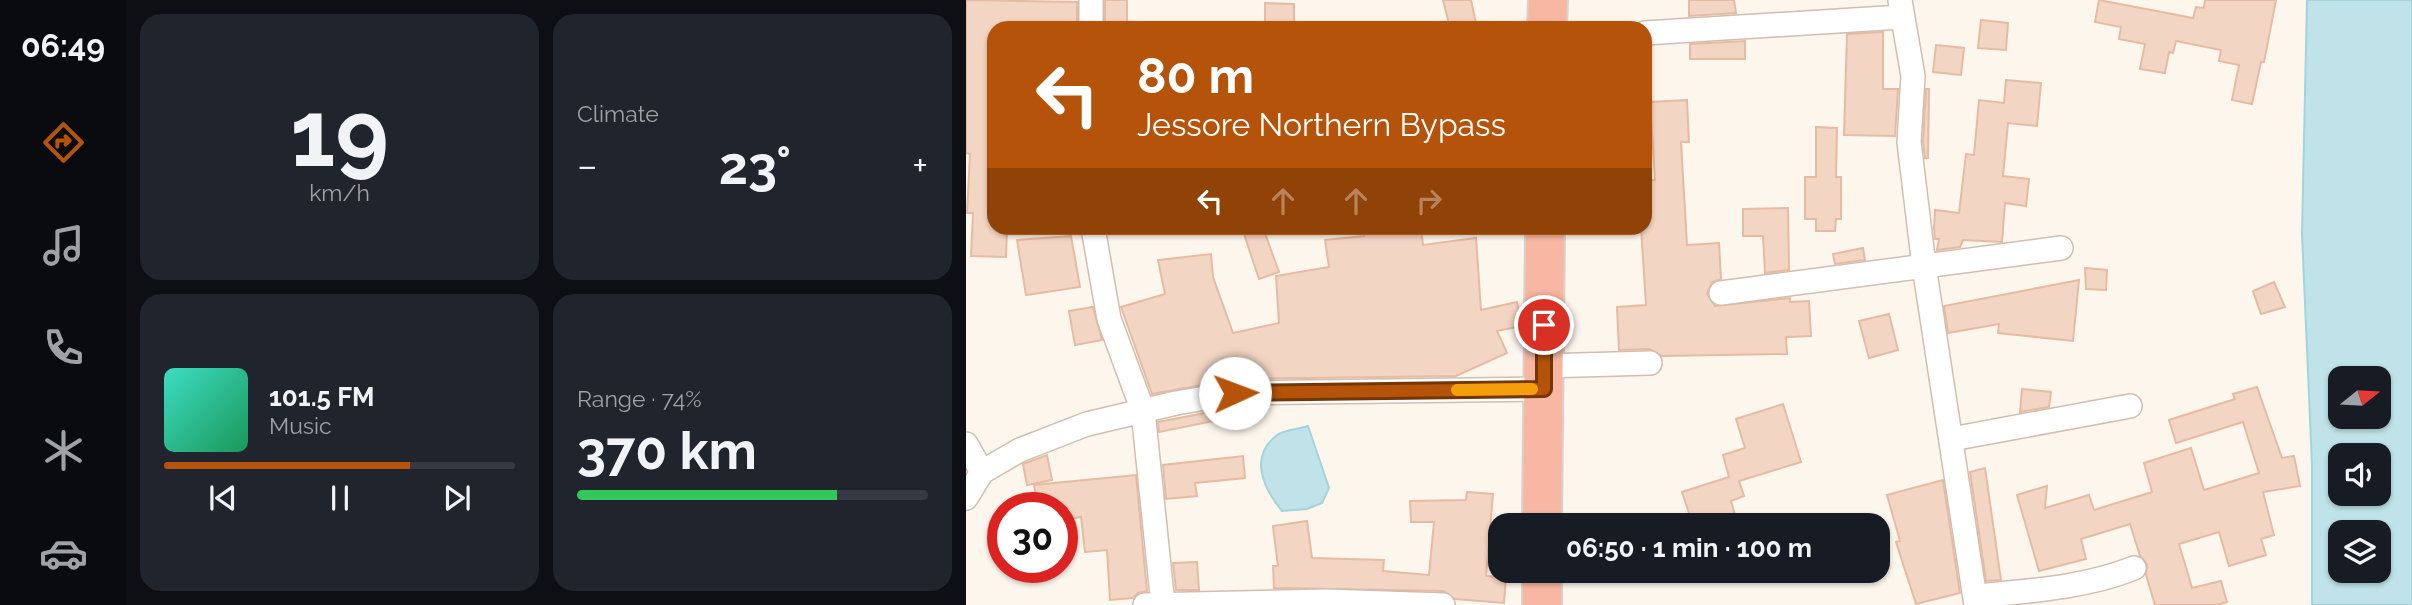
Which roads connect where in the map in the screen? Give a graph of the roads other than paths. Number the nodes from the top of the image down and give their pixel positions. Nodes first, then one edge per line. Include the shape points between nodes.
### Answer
1 (1091, 0) edge
2 (1548, 0) edge
3 (1901, 8) edge
4 (1091, 21) edge
5 (1547, 21) edge
6 (1652, 32) edge
7 (1094, 235) edge
8 (1545, 235) edge
9 (2061, 248) dead end
10 (1924, 266) junction
11 (1721, 293) dead end
12 (1650, 363) dead end
13 (1544, 378) junction
14 (2130, 406) dead end
15 (1143, 411) junction
16 (1952, 439) junction
17 (966, 444) edge
18 (982, 472) junction
19 (966, 498) edge
20 (1542, 513) edge
21 (2134, 568) dead end
22 (1542, 583) edge
23 (1976, 601) edge
24 (1145, 605) edge
25 (1163, 605) edge
26 (1443, 605) edge
27 (1542, 605) edge

1 - 4 street
2 - 5 highway
3 - 6 street
3 - 10 street via 1913,76 1909,142
7 - 15 street via 1109,319
8 - 13 highway
9 - 10 street
10 - 11 street
10 - 16 street
12 - 13 street
13 - 15 street via 1235,393
13 - 20 highway
14 - 16 street
15 - 18 street via 1087,424 1020,450
15 - 25 street
16 - 23 street
17 - 18 street
18 - 19 street
21 - 23 street via 2111,578
22 - 27 highway
24 - 25 street
25 - 26 street via 1326,601

